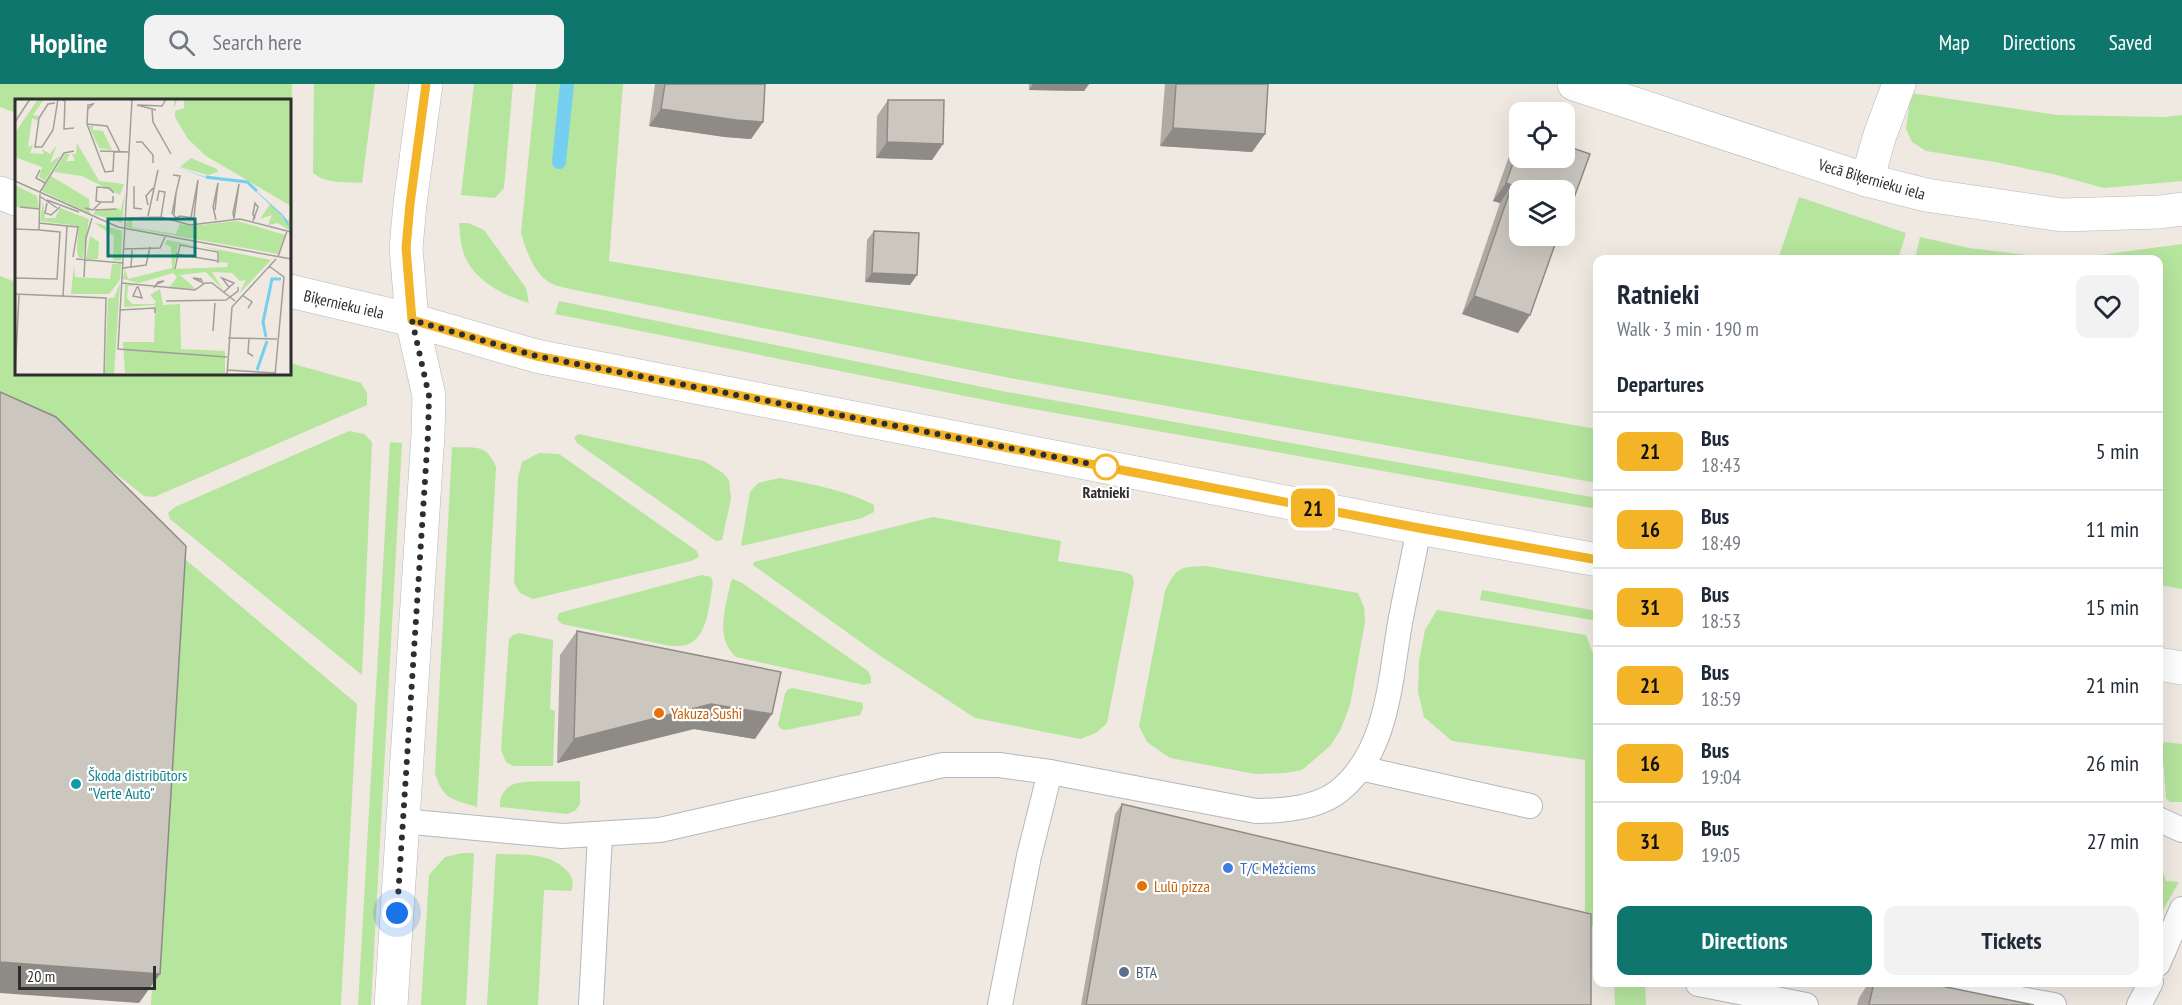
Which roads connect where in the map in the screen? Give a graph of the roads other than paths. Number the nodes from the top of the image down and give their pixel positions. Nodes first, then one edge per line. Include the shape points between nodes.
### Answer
1 (426, 84) edge
2 (1574, 84) edge
3 (1875, 84) edge
4 (1899, 84) edge
5 (1880, 135) junction
6 (1867, 180) junction
7 (0, 194) edge
8 (15, 199) edge
9 (2182, 209) edge
10 (291, 291) edge
11 (412, 320) junction
12 (1419, 528) junction
13 (1593, 559) edge
14 (2163, 665) edge
15 (2182, 668) edge
16 (1360, 768) junction
17 (1050, 772) junction
18 (1530, 806) dead end
19 (402, 821) junction
20 (2163, 821) edge
21 (2182, 830) edge
22 (600, 835) junction
23 (2182, 909) edge
24 (2163, 953) edge
25 (1952, 987) edge
26 (2148, 987) edge
27 (1698, 990) edge
28 (392, 1005) edge
29 (591, 1005) edge
30 (1000, 1005) edge
31 (1806, 1005) edge
32 (2054, 1005) edge
33 (2139, 1005) edge

1 - 11 street via 406,248
2 - 6 street, Vecā Biķernieku iela
3 - 5 street
4 - 5 street
5 - 6 street
6 - 9 street, Vecā Biķernieku iela via 1926,195 2062,215
7 - 8 street
10 - 11 street, Biķernieku iela
11 - 12 street, Biķernieku iela via 548,358
11 - 19 street via 429,406
12 - 13 street, Biķernieku iela
12 - 16 lane via 1385,713 1372,749
14 - 15 street
16 - 17 lane via 1338,792 1284,811 1256,811
16 - 18 lane
17 - 22 lane via 999,765 943,765 660,830
17 - 30 lane
19 - 22 lane via 562,836
19 - 28 street
20 - 21 lane
22 - 29 lane
23 - 24 lane
25 - 32 lane
26 - 33 lane
27 - 31 lane

